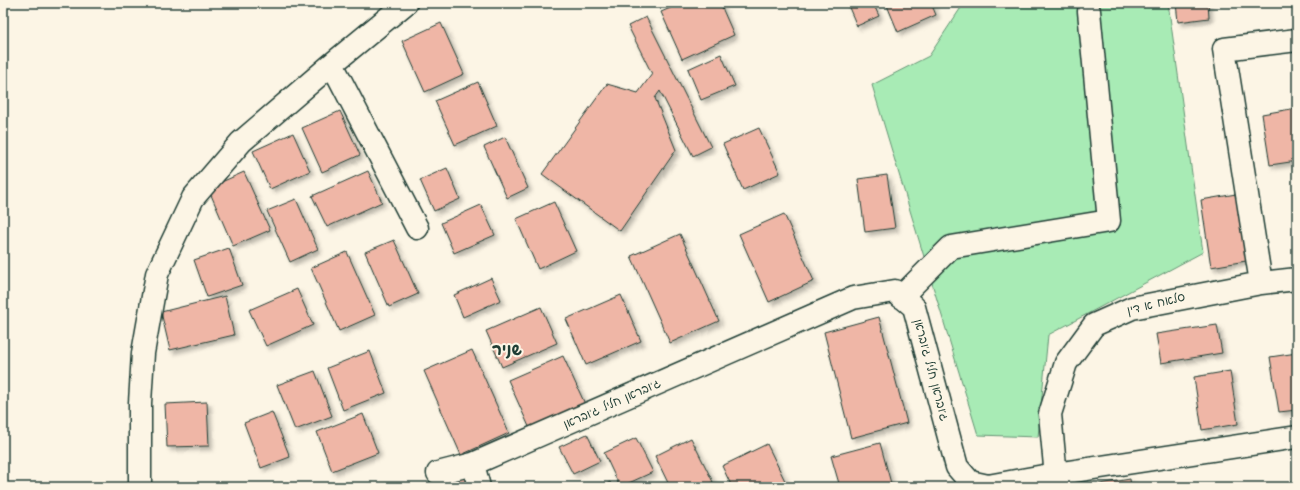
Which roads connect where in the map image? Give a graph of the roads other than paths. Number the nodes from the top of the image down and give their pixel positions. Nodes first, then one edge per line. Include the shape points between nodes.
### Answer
1 (406, 3) edge
2 (1089, 12) dead end
3 (1297, 40) edge
4 (332, 64) junction
5 (417, 228) dead end
6 (1297, 279) edge
7 (1261, 283) junction
8 (901, 297) junction
9 (1297, 438) edge
10 (473, 464) junction
11 (438, 473) dead end
12 (1056, 480) edge
13 (140, 487) edge
14 (479, 487) edge

1 - 4 street
2 - 8 street via 1109,221 951,247
3 - 7 street via 1224,49
4 - 5 street
4 - 13 street via 241,142 193,198 157,274 143,353
6 - 7 street, סלאח א דין
7 - 12 street, סלאח א דין via 1132,308 1094,325 1066,363 1050,414
8 - 10 street, ג'ובראן חליל ג'ובראן via 894,291 853,298
8 - 12 street, ג'ובראן חליל ג'ובראן via 914,307 957,466 970,482 988,486
9 - 12 street, ג'ובראן חליל ג'ובראן
10 - 11 street
10 - 14 street

